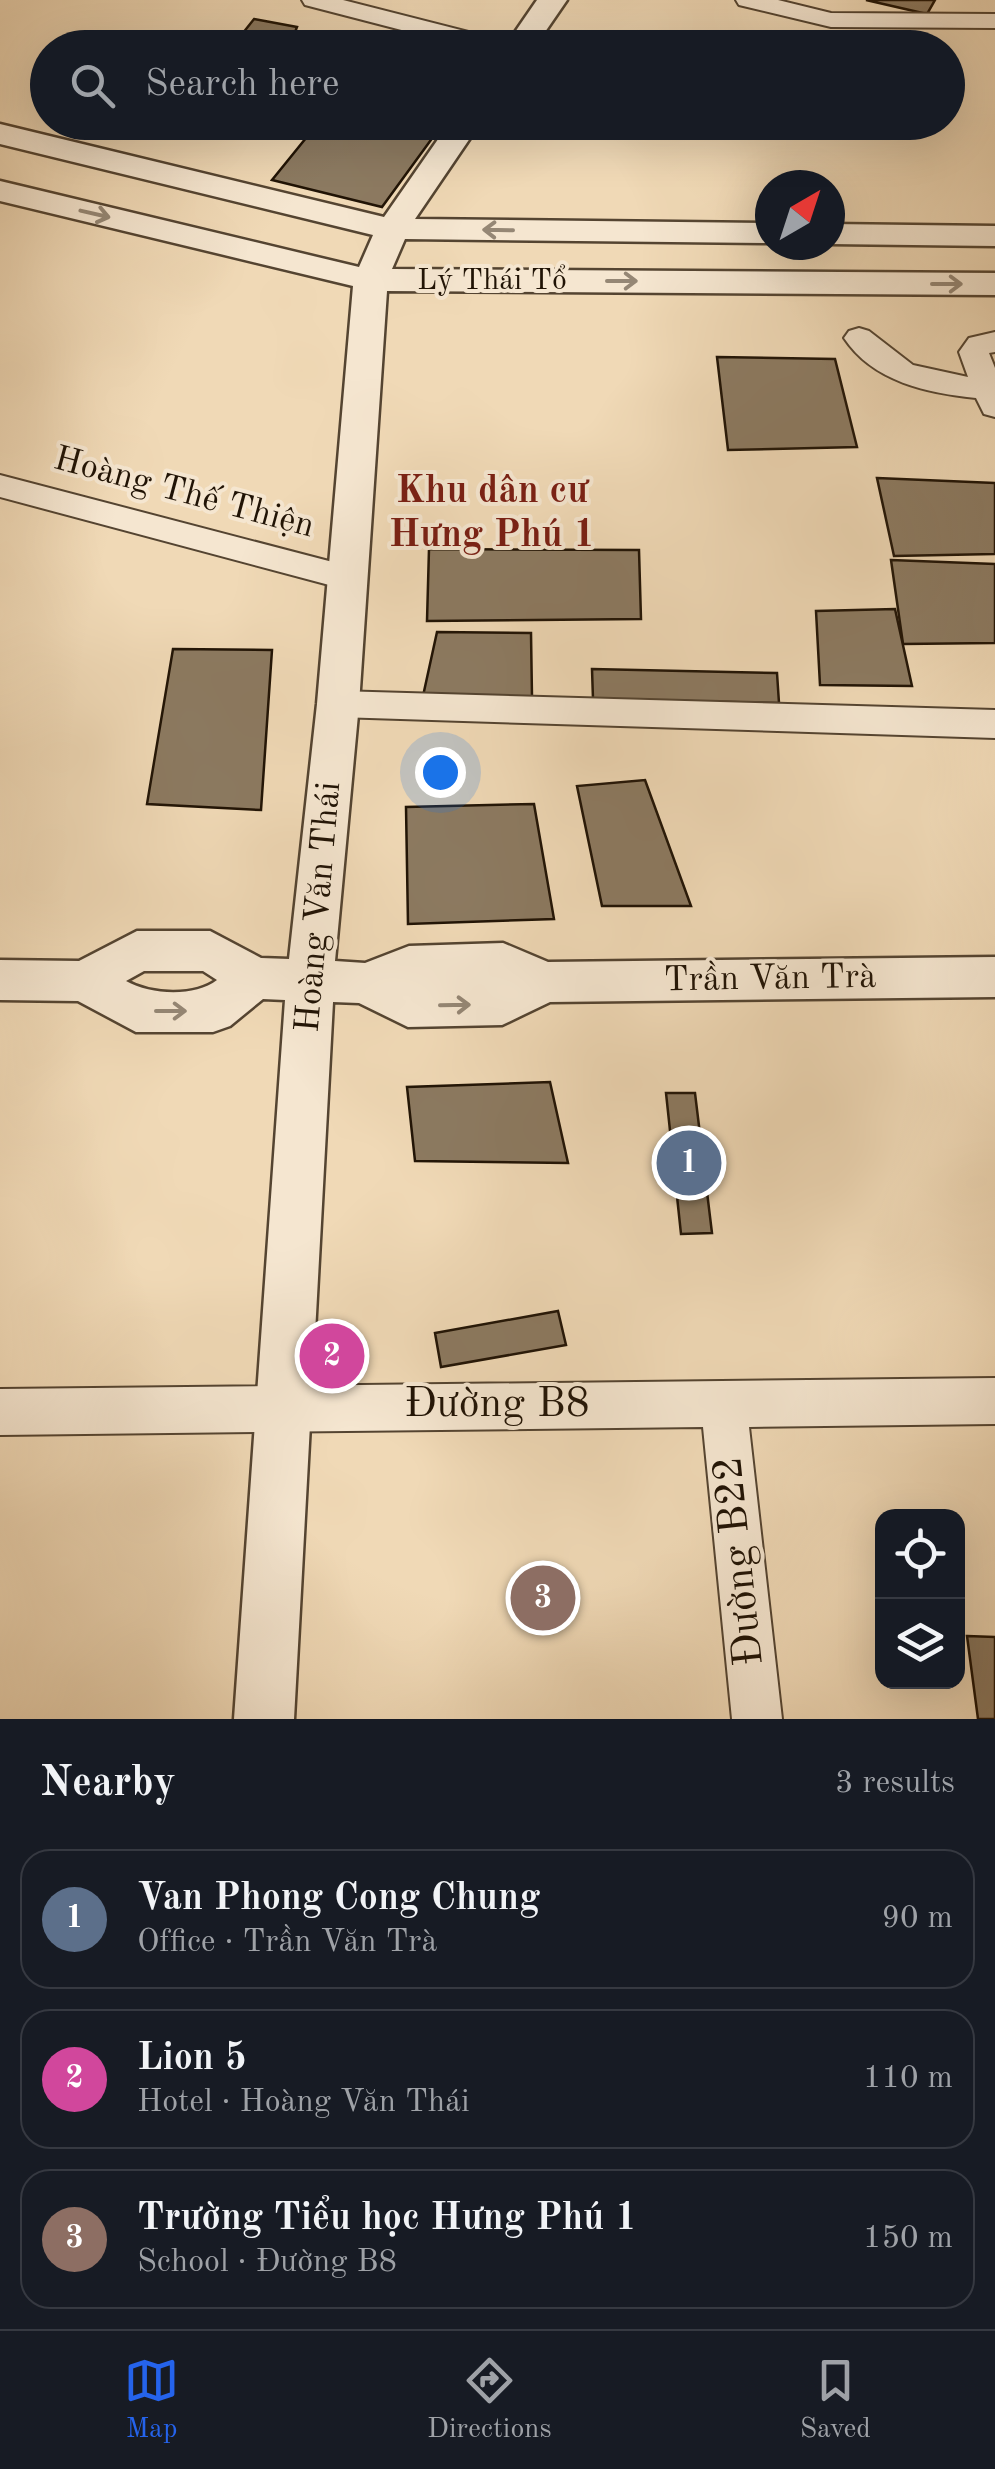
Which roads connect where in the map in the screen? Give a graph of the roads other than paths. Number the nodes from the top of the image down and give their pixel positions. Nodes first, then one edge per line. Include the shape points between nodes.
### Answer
1 (314, 0) edge
2 (552, 0) edge
3 (748, 0) edge
4 (995, 22) edge
5 (432, 30) edge
6 (531, 30) edge
7 (0, 134) edge
8 (454, 140) edge
9 (0, 192) edge
10 (392, 229) junction
11 (755, 233) edge
12 (845, 234) edge
13 (995, 236) edge
14 (371, 280) junction
15 (995, 284) edge
16 (859, 338) dead end
17 (995, 342) edge
18 (992, 398) edge
19 (0, 486) edge
20 (348, 578) junction
21 (338, 704) junction
22 (995, 724) edge
23 (995, 977) edge
24 (0, 980) edge
25 (310, 981) junction
26 (995, 1401) edge
27 (722, 1403) junction
28 (286, 1406) junction
29 (0, 1412) edge
30 (264, 1719) edge
31 (757, 1719) edge

1 - 5 street
2 - 6 street
3 - 4 street via 831,20
7 - 10 street, Lý Thái Tổ
8 - 10 street, Hoàng Văn Thái
9 -> 14 street, Lý Thái Tổ
11 -> 10 street, Lý Thái Tổ
10 - 14 street, Hoàng Văn Thái
12 - 13 street
14 -> 15 street, Lý Thái Tổ
14 - 20 street, Hoàng Văn Thái
16 - 18 street via 882,362 920,380
17 - 18 street via 974,348
19 - 20 street, Hoàng Thế Thiện
20 - 21 street, Hoàng Văn Thái
21 - 22 street
21 - 25 street, Hoàng Văn Thái
23 - 25 street, Trần Văn Trà via 544,982 502,1004 408,1006 366,984
24 - 25 street via 85,981 136,1011 213,1011 254,978
25 - 28 street, Hoàng Văn Thái
26 - 27 street, Đường B8
27 - 28 street, Đường B8
27 - 31 street, Đường B22
28 - 29 street, Đường B8
28 - 30 street, Hoàng Văn Thái

